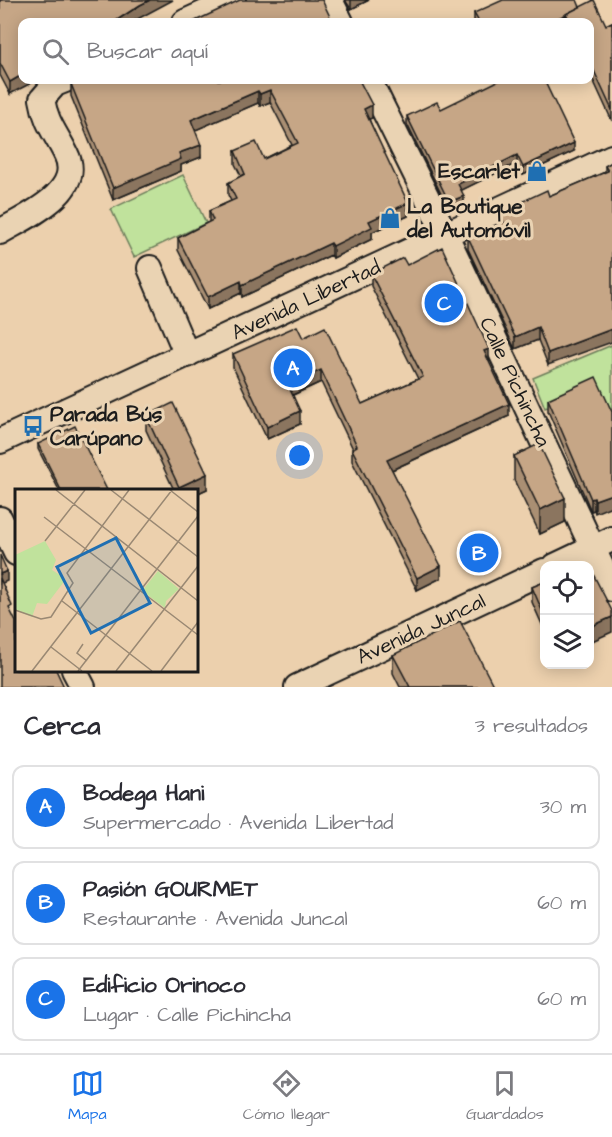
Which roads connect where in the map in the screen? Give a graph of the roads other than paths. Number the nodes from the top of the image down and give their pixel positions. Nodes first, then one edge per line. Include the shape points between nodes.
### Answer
1 (233, 0) edge
2 (330, 0) edge
3 (194, 18) edge
4 (339, 18) edge
5 (55, 84) edge
6 (371, 84) edge
7 (612, 157) edge
8 (0, 232) edge
9 (446, 235) junction
10 (150, 268) dead end
11 (187, 355) junction
12 (0, 441) edge
13 (0, 519) edge
14 (603, 543) edge
15 (15, 551) edge
16 (565, 561) edge
17 (540, 573) edge
18 (612, 589) edge
19 (75, 672) edge
20 (82, 687) edge
21 (297, 687) edge

1 - 3 street
2 - 4 street
5 - 8 street via 42,99 45,119 68,157 69,178 59,196
6 - 9 street, Calle Pichincha
7 - 9 street, Avenida Libertad
9 - 11 street, Avenida Libertad
9 - 14 street, Calle Pichincha
10 - 11 street
11 - 12 street, Avenida Libertad
13 - 15 street
14 - 16 street
14 - 18 street, Calle Pichincha
17 - 21 street, Avenida Juncal
19 - 20 street

